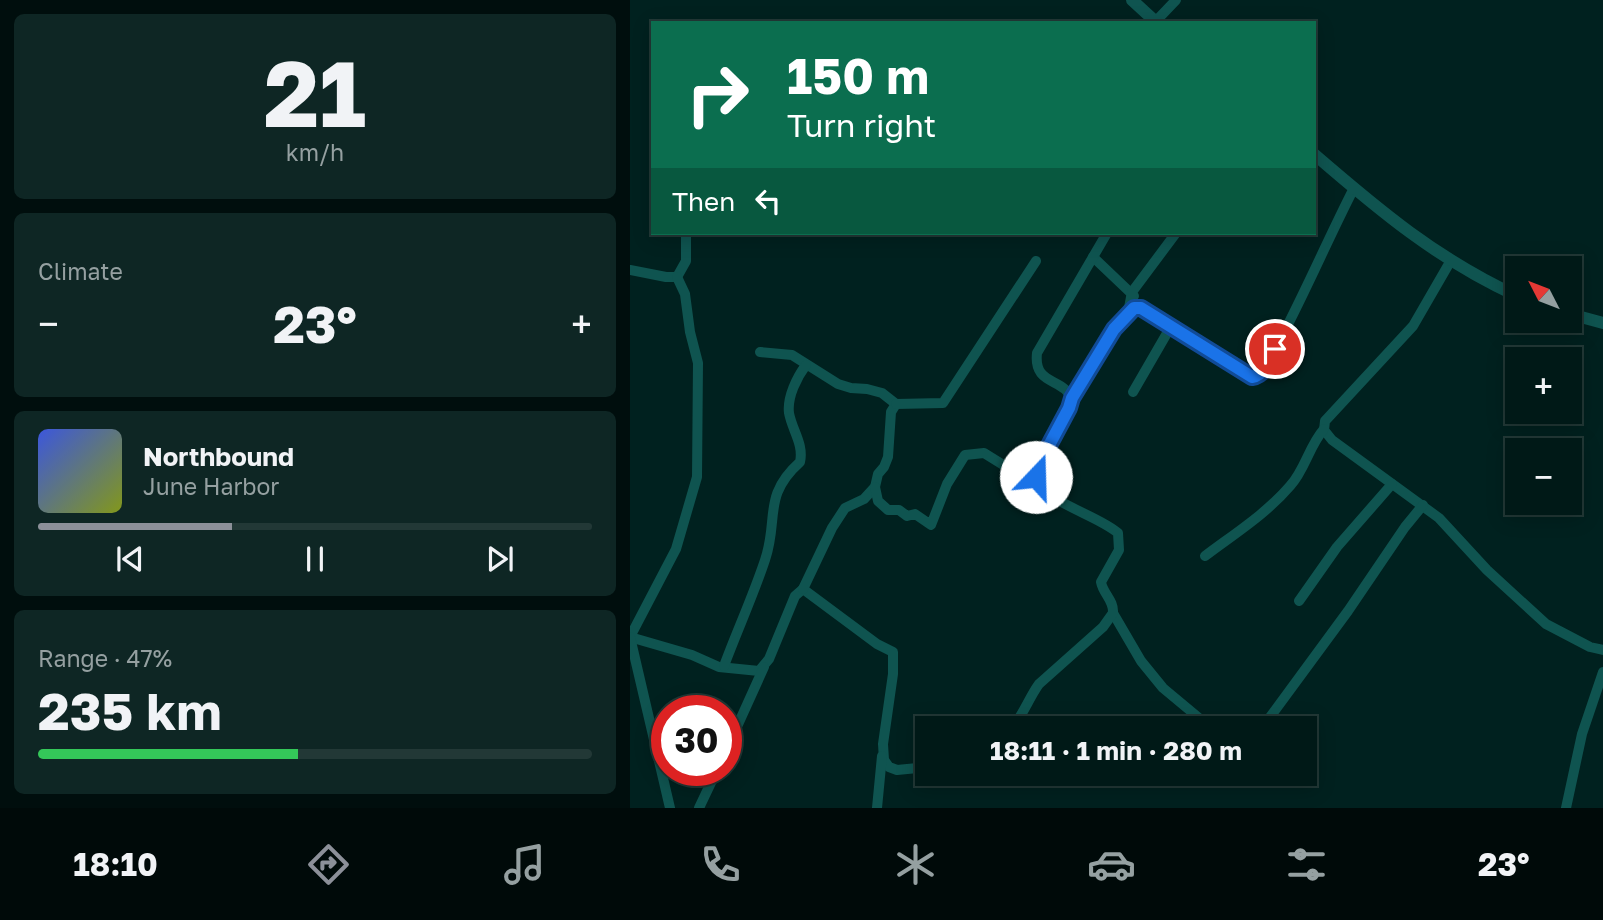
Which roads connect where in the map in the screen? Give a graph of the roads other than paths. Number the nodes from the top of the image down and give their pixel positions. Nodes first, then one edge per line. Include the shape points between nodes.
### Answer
1 (1132, 0) edge
2 (1176, 0) edge
3 (1155, 21) edge
4 (1157, 21) edge
5 (1316, 156) edge
6 (1354, 188) junction
7 (686, 235) edge
8 (1106, 235) edge
9 (1175, 235) edge
10 (1093, 257) junction
11 (1036, 261) dead end
12 (1450, 262) junction
13 (630, 270) edge
14 (677, 277) junction
15 (1505, 290) edge
16 (1132, 292) junction
17 (1141, 308) junction
18 (1128, 313) junction
19 (1582, 317) edge
20 (1603, 323) edge
21 (1170, 328) junction
22 (760, 352) dead end
23 (806, 365) junction
24 (1133, 392) dead end
25 (1072, 398) junction
26 (896, 404) junction
27 (1324, 429) junction
28 (1036, 477) junction
29 (1392, 484) junction
30 (875, 486) junction
31 (1423, 505) junction
32 (1205, 556) dead end
33 (803, 589) junction
34 (1299, 600) dead end
35 (1113, 613) junction
36 (630, 637) edge
37 (1603, 650) edge
38 (766, 662) junction
39 (724, 666) junction
40 (1603, 672) edge
41 (742, 715) edge
42 (1021, 716) edge
43 (1197, 716) edge
44 (1271, 716) edge
45 (882, 756) junction
46 (915, 768) edge
47 (709, 786) edge
48 (670, 808) edge
49 (699, 808) edge
50 (877, 808) edge
51 (1566, 808) edge

1 - 3 street
2 - 4 street
5 - 6 street
6 - 12 street
6 - 21 street via 1306,292 1259,376 1252,377
7 - 14 street via 686,261
8 - 10 street
9 - 16 street
10 - 16 street
10 - 25 street via 1037,353 1039,372
11 - 26 street via 943,403
12 - 15 street
12 - 27 street via 1413,326 1325,421
13 - 14 street
14 - 36 street via 685,294 698,363 697,477 676,549
16 - 17 street
16 - 18 street
17 - 18 street
17 - 21 street
18 - 25 street
19 - 20 street
21 - 24 street
22 - 23 street via 792,355
23 - 26 street via 838,384 882,393
23 - 39 street via 789,411 802,457 777,489 766,558
25 - 28 street
26 - 30 street via 891,412 888,457
27 - 29 street via 1332,440
27 - 32 street via 1293,484
28 - 30 street via 984,453 964,455 930,525 915,514 888,510 878,501
28 - 35 street via 1056,497 1118,533 1119,550 1101,582
29 - 31 street
29 - 34 street via 1337,547
30 - 33 street via 864,499 845,508
31 - 37 street via 1546,624
31 - 44 street
33 - 38 street via 795,596
33 - 45 street via 893,652
35 - 42 street via 1039,684
35 - 43 street via 1148,670
36 - 39 street
36 - 48 street
38 - 39 street via 751,672
38 - 41 street
40 - 51 street via 1582,734
45 - 46 street via 895,770
45 - 50 street
47 - 49 street

